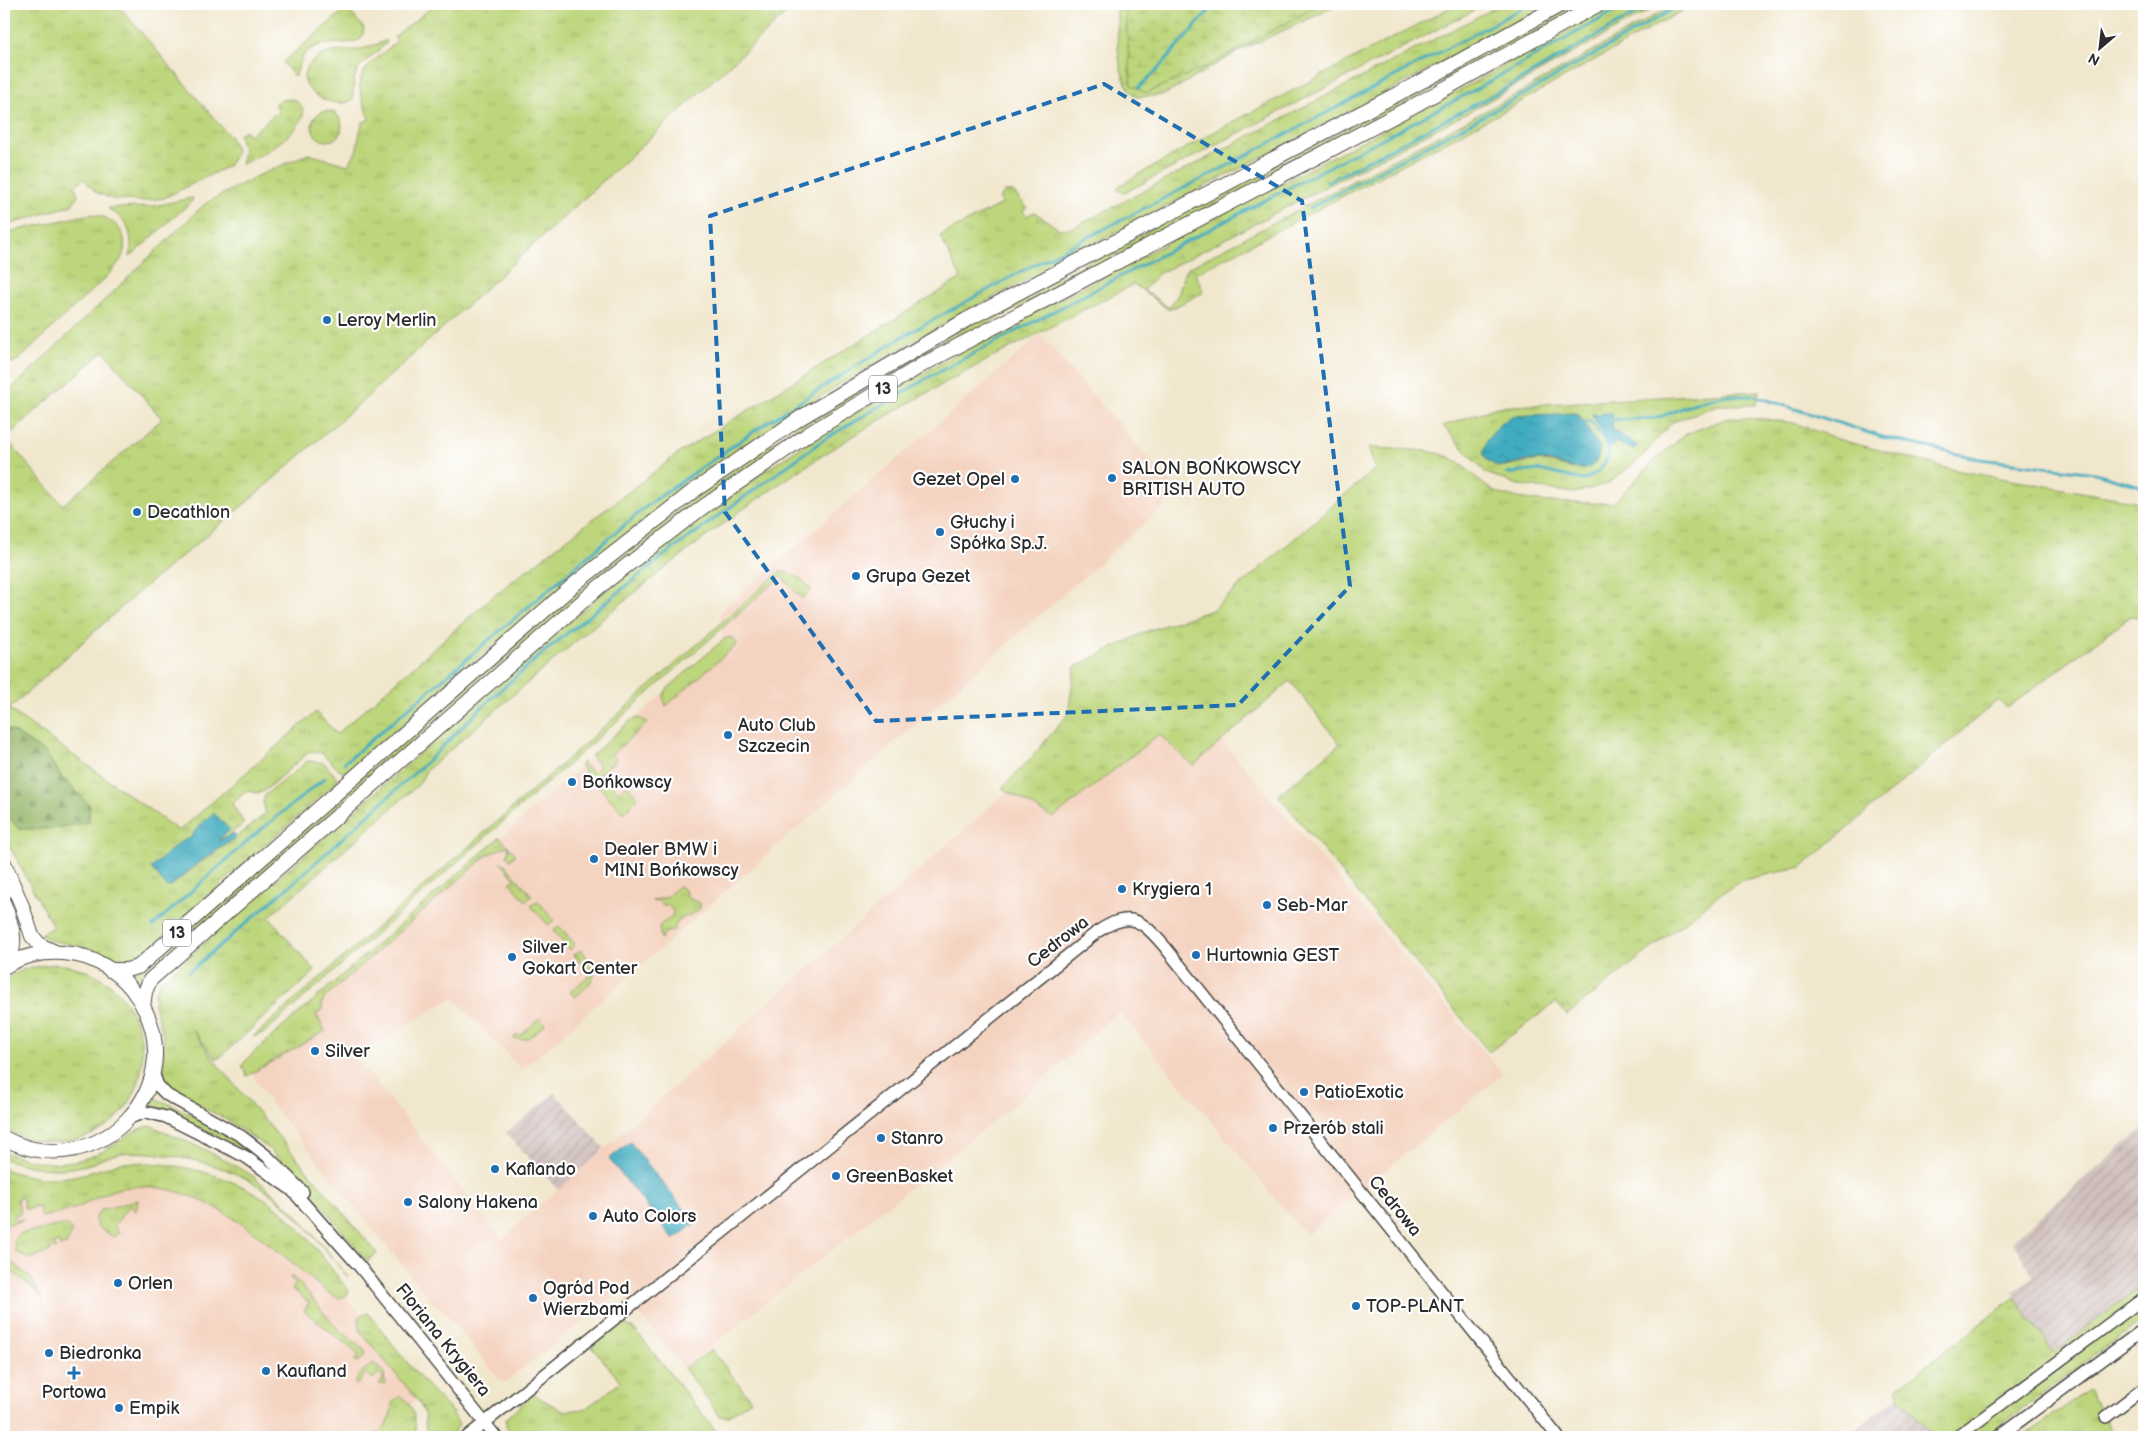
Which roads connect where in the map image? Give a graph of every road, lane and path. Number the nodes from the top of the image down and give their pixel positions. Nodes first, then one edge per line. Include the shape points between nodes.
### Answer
1 (1562, 4) edge
2 (1599, 4) edge
3 (4, 863) edge
4 (4, 904) edge
5 (55, 952) junction
6 (4, 966) edge
7 (110, 970) junction
8 (143, 1007) junction
9 (152, 1072) junction
10 (129, 1118) junction
11 (6, 1140) edge
12 (360, 1267) junction
13 (2144, 1298) edge
14 (2144, 1329) edge
15 (2144, 1388) edge
16 (2106, 1417) dead end
17 (485, 1423) junction
18 (467, 1437) edge
19 (496, 1437) edge
20 (1558, 1437) edge
21 (1957, 1437) edge
22 (1998, 1437) edge

1 - 7 main road, 13 via 959,324 800,418 692,492 577,582 138,967
2 - 8 main road, 13 via 1464,79 922,365 810,433 718,496 599,587 150,980
3 - 5 main road via 32,936 40,945
4 - 6 main road via 14,942
5 - 6 main road via 30,956
5 - 7 main road via 80,956
7 - 8 main road via 129,986
8 - 9 main road via 153,1038
9 - 10 main road via 145,1095
9 - 12 street, Floriana Krygiera via 158,1086 167,1095 230,1129 267,1156 340,1235
10 - 11 main road via 106,1138 75,1150 42,1151
10 - 12 street, Floriana Krygiera via 142,1112 156,1113 246,1157 292,1190
12 - 17 street, Floriana Krygiera
13 - 21 street
14 - 22 street
15 - 16 street
17 - 18 street, Cedrowa
17 - 19 street, Floriana Krygiera
17 - 20 street, Cedrowa via 1097,932 1128,919 1144,925 1165,947

